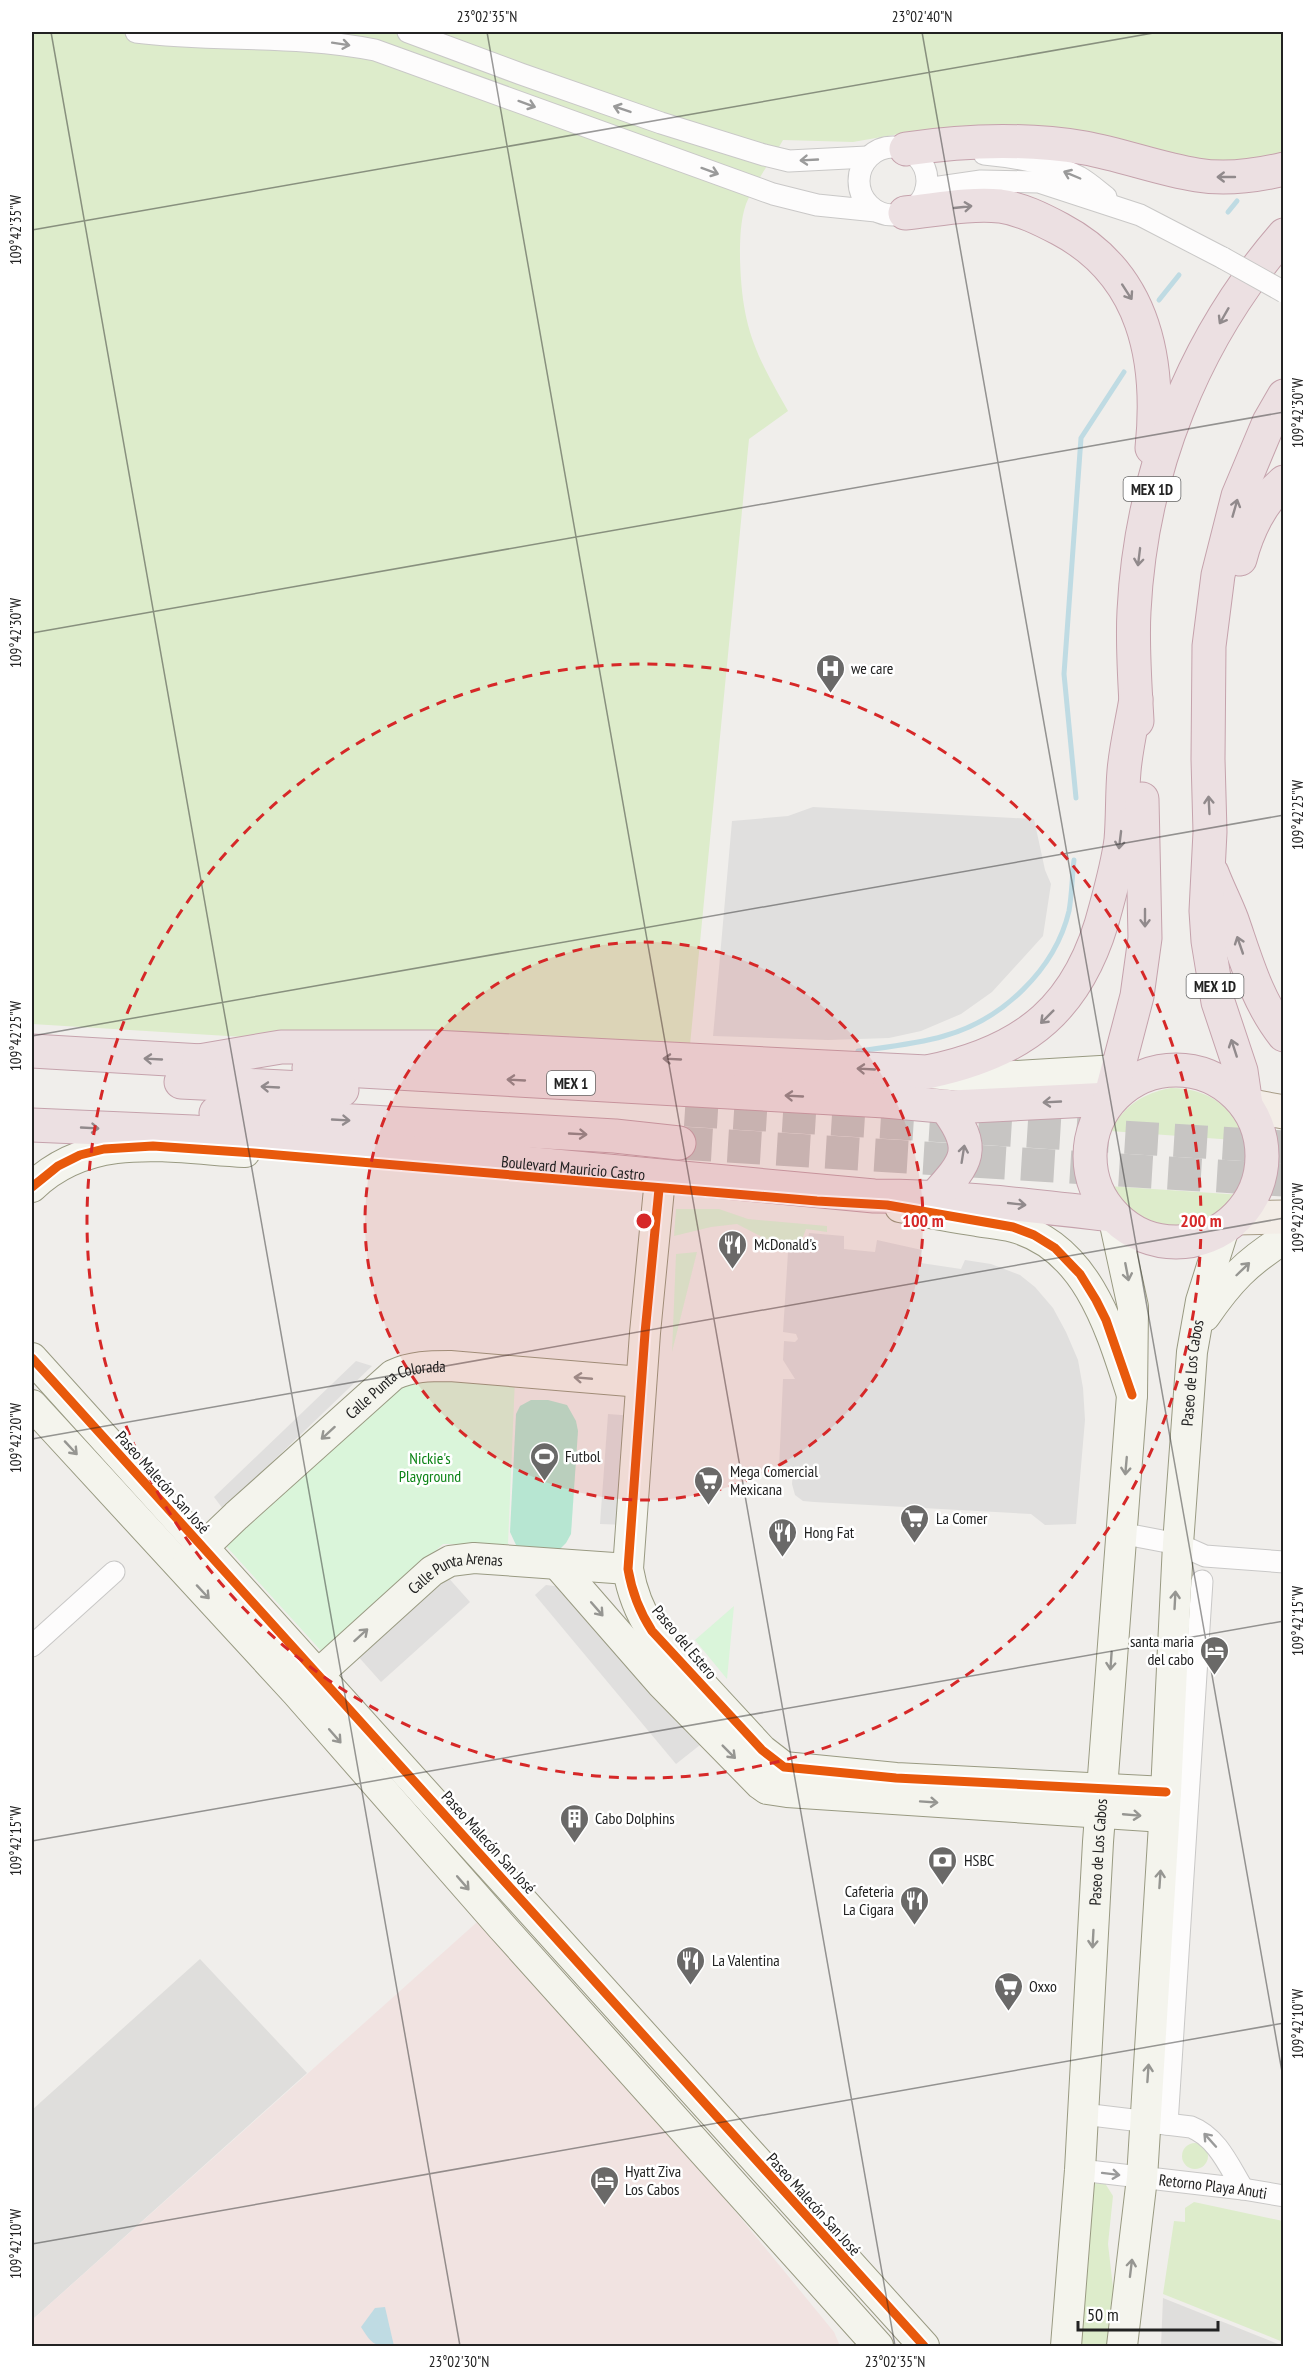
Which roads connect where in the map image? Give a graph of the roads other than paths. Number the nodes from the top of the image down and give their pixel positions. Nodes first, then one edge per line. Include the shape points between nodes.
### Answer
1 (136, 32) edge
2 (408, 32) edge
3 (662, 123) junction
4 (652, 150) junction
5 (914, 155) junction
6 (867, 157) junction
7 (1284, 169) edge
8 (926, 189) junction
9 (1121, 207) junction
10 (891, 212) junction
11 (1284, 235) edge
12 (1284, 292) edge
13 (1284, 396) edge
14 (1284, 482) edge
15 (1146, 514) junction
16 (1136, 699) junction
17 (1207, 705) junction
18 (1208, 863) junction
19 (1284, 1035) edge
20 (32, 1051) edge
21 (199, 1061) junction
22 (927, 1072) junction
23 (32, 1074) edge
24 (1113, 1084) junction
25 (32, 1102) edge
26 (1246, 1105) junction
27 (945, 1106) junction
28 (685, 1110) tunnel mouth
29 (1284, 1112) edge
30 (32, 1125) edge
31 (193, 1132) junction
32 (679, 1143) tunnel mouth
33 (322, 1160) junction
34 (32, 1187) edge
35 (660, 1189) junction
36 (934, 1198) junction
37 (1113, 1215) junction
38 (1284, 1216) edge
39 (1230, 1223) junction
40 (1284, 1239) edge
41 (1195, 1331) junction
42 (32, 1358) edge
43 (641, 1382) junction
44 (1132, 1395) junction
45 (32, 1405) edge
46 (1120, 1533) junction
47 (1178, 1544) junction
48 (191, 1558) junction
49 (1284, 1562) edge
50 (558, 1565) junction
51 (628, 1569) junction
52 (114, 1572) dead end
53 (1202, 1581) dead end
54 (32, 1646) edge
55 (665, 1666) junction
56 (307, 1684) junction
57 (1102, 1800) junction
58 (1165, 1805) junction
59 (540, 1922) junction
60 (516, 1943) junction
61 (1083, 2114) junction
62 (1156, 2123) junction
63 (1080, 2170) junction
64 (1142, 2178) junction
65 (1243, 2189) junction
66 (1284, 2196) edge
67 (878, 2346) edge
68 (924, 2346) edge
69 (1066, 2346) edge
70 (1122, 2346) edge

1 -> 4 street via 302,39 375,50
3 -> 2 street
3 - 4 street
6 -> 3 street via 789,161
4 -> 10 street via 773,194 817,205
5 - 6 street via 886,146
7 -> 5 highway via 1236,177 1197,175 1095,150 1016,141 964,142
5 - 8 street via 927,175
9 -> 5 street via 1079,177 1026,160 968,153
6 - 10 street via 861,166 862,196
8 - 9 street via 981,181 1040,182
8 - 10 street via 915,208
9 - 12 street, bridge via 1183,235
10 -> 15 highway via 1004,207 1046,222 1102,259 1138,311 1151,357 1156,409
11 -> 15 highway, MEX 1D via 1233,300 1210,340 1165,441
17 -> 13 highway, MEX 1D via 1212,607 1224,546 1248,472
14 - 17 highway via 1256,518 1244,547
15 -> 16 highway, MEX 1D via 1134,611
16 -> 22 highway via 1124,771 1121,840 1091,956 1050,1015 1016,1041 965,1063
16 -> 24 highway, MEX 1D via 1145,938 1137,996
18 -> 17 highway, MEX 1D
19 -> 18 highway via 1257,991
26 -> 18 highway, MEX 1D via 1241,1071 1213,976 1207,921
21 -> 20 highway, MEX 1
22 -> 21 highway via 433,1047 281,1047
27 -> 21 highway, MEX 1
22 - 24 street
28 -> 23 highway
24 - 26 highway via 1121,1088 1161,1070 1191,1070 1214,1078
24 -> 27 highway, MEX 1 via 1023,1105
24 - 37 highway via 1094,1128 1090,1161 1098,1192
25 -> 32 highway, Boulevard Mauricio Castro
26 - 29 main road
26 - 39 highway via 1260,1133 1262,1163 1254,1193
36 -> 27 highway via 960,1167 965,1153 964,1134
30 -> 31 highway, Boulevard Mauricio Castro
31 - 33 highway
31 - 36 highway, Boulevard Mauricio Castro via 874,1196
33 - 34 street via 254,1153 104,1149 58,1166
33 - 35 street
35 - 43 street, Paseo del Estero
35 - 44 street via 887,1205 1013,1227 1034,1235 1055,1248 1080,1274 1106,1320
36 -> 37 highway, Boulevard Mauricio Castro
37 - 39 highway via 1137,1233 1167,1242 1196,1240
37 -> 44 street, Paseo de Los Cabos via 1133,1307
38 - 39 main road
39 - 41 street, Paseo de Los Cabos via 1201,1301
41 -> 40 street via 1227,1285 1256,1256
41 - 47 street, Paseo de Los Cabos
42 - 48 street, Paseo Malecón San José
43 -> 48 street, Calle Punta Colorada via 450,1366 425,1365 401,1371
43 - 51 street, Paseo del Estero
44 -> 46 street, Paseo de Los Cabos
45 -> 48 street, Paseo Malecón San José
46 - 47 street
46 -> 57 street, Paseo de Los Cabos
47 - 49 street via 1205,1556
58 -> 47 street, Paseo de Los Cabos
48 - 56 street, Paseo Malecón San José
50 - 51 street, Calle Punta Arenas
50 -> 55 street, Paseo del Estero
56 -> 50 street, Calle Punta Arenas via 450,1561 474,1558
51 - 55 street, Paseo del Estero via 638,1609 652,1631
52 - 54 street
53 - 62 street
55 - 57 street, Paseo del Estero via 784,1767 895,1789
56 - 59 street, Paseo Malecón San José
56 -> 60 street, Paseo Malecón San José
57 - 58 street, Paseo del Estero
57 -> 61 street, Paseo de Los Cabos
62 -> 58 street, Paseo de Los Cabos
59 - 60 street
59 - 68 street, Paseo Malecón San José
60 - 67 street, Paseo Malecón San José
61 - 62 street
61 - 63 street, Paseo de Los Cabos
62 - 64 street, Paseo de Los Cabos
65 -> 62 street via 1202,2132
63 -> 64 street, Retorno Playa Anuti
63 - 69 street, Paseo de Los Cabos
64 - 65 street, Retorno Playa Anuti
70 -> 64 street, Paseo de Los Cabos
65 - 66 street, Retorno Playa Anuti

